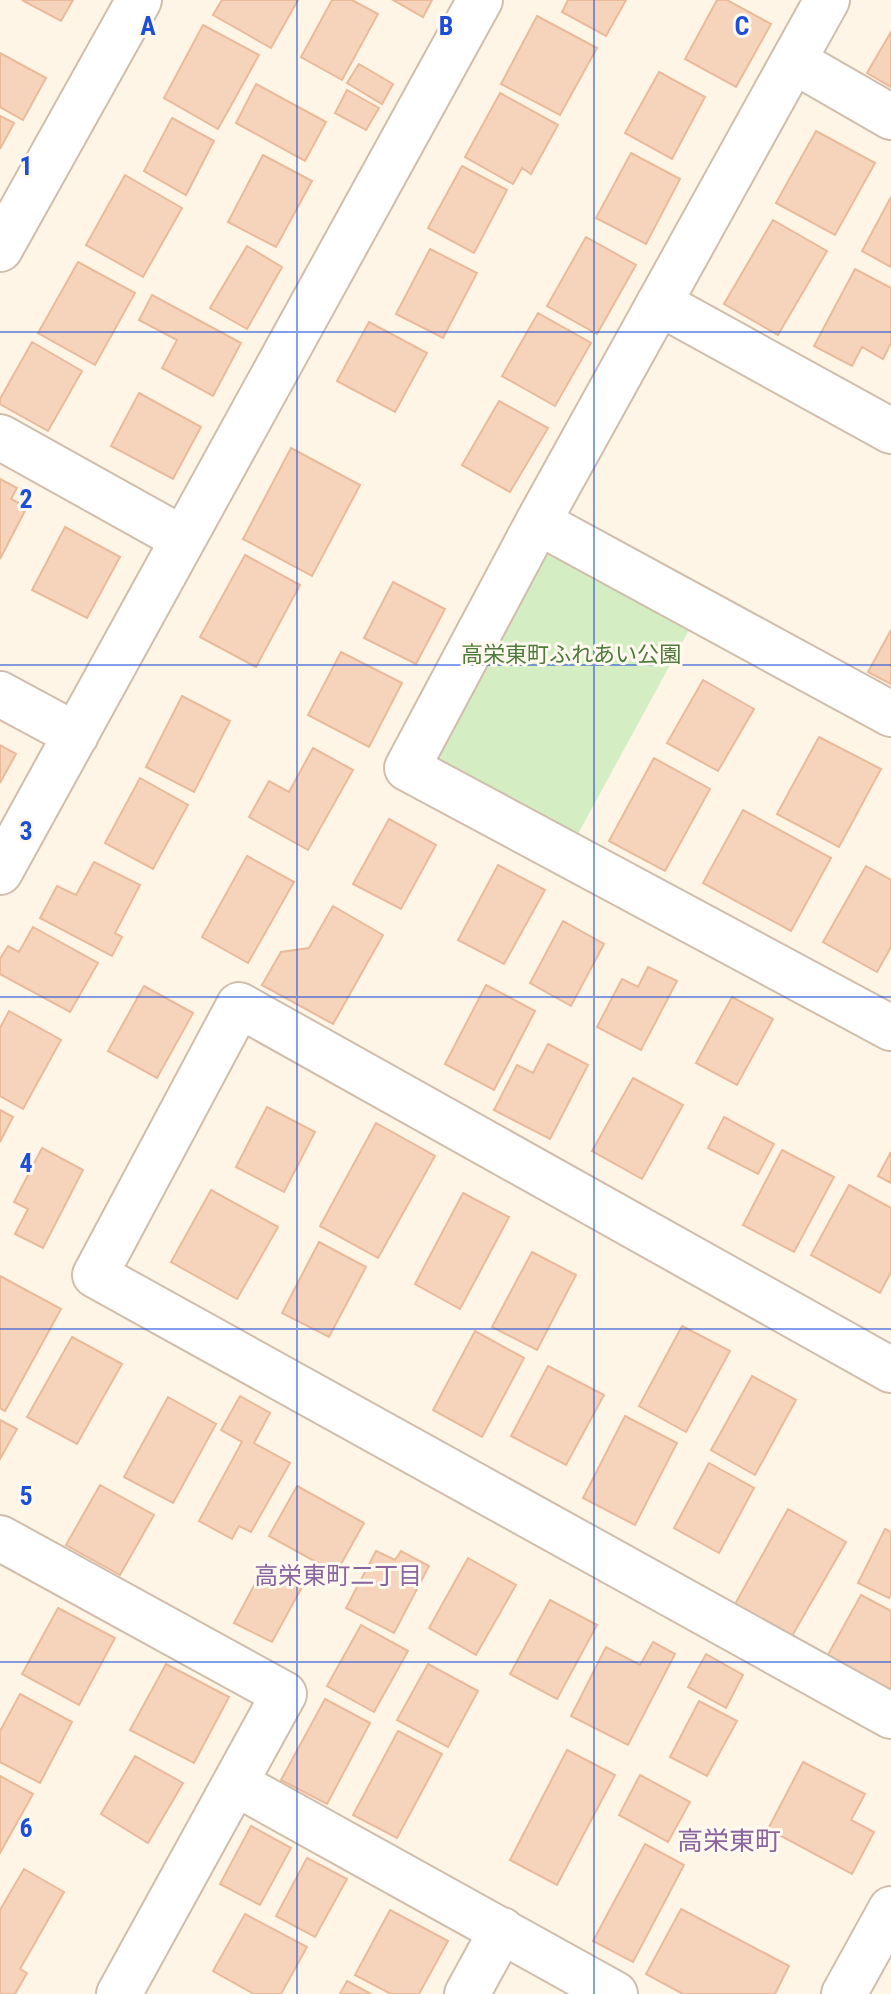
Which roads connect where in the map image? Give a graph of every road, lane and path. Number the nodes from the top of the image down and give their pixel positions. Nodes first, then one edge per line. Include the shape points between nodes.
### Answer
1 (139, 0) edge
2 (480, 0) edge
3 (827, 0) edge
4 (794, 61) junction
5 (891, 117) edge
6 (0, 249) edge
7 (659, 303) junction
8 (891, 431) edge
9 (0, 437) edge
10 (538, 522) junction
11 (183, 539) junction
12 (0, 694) edge
13 (891, 714) edge
14 (76, 735) junction
15 (0, 872) edge
16 (891, 1028) edge
17 (891, 1370) edge
18 (0, 1538) edge
19 (891, 1716) edge
20 (235, 1783) junction
21 (891, 1909) edge
22 (502, 1930) junction
23 (119, 1994) edge
24 (467, 1994) edge
25 (615, 1994) edge
26 (844, 1994) edge

1 - 6 street
2 - 11 street
3 - 4 street
4 - 5 street
4 - 7 street
7 - 8 street
7 - 10 street
9 - 11 street
10 - 13 street
10 - 16 street via 407,768
11 - 14 street
12 - 14 street
14 - 15 street
17 - 19 street via 239,1005 95,1275
18 - 20 street via 284,1694
20 - 22 street
20 - 23 street
21 - 26 street
22 - 24 street
22 - 25 street

